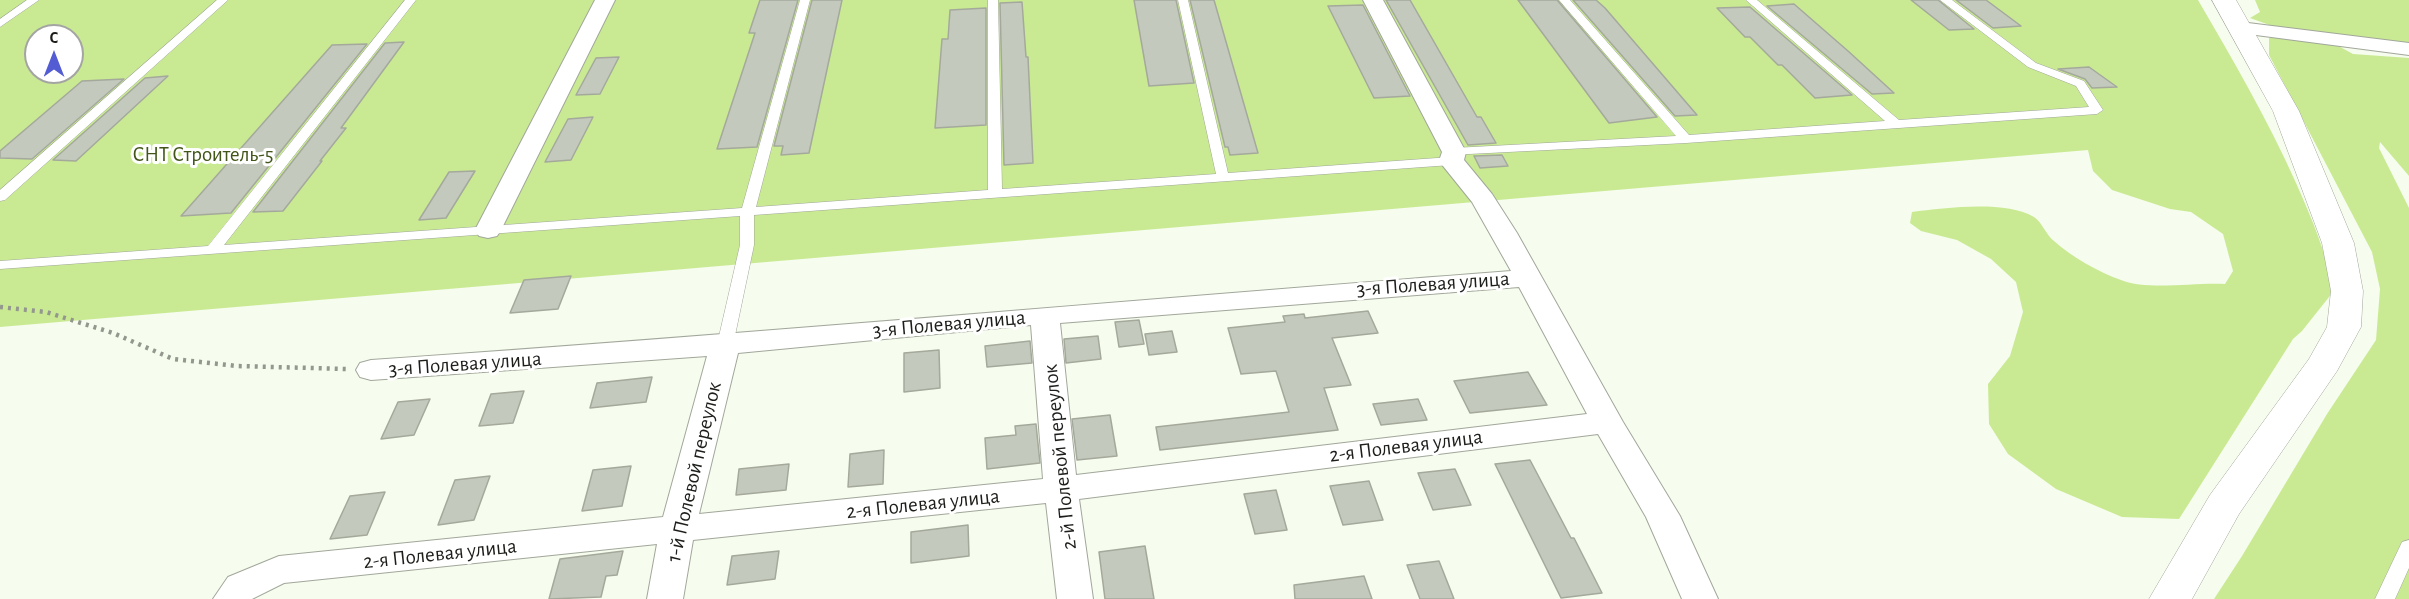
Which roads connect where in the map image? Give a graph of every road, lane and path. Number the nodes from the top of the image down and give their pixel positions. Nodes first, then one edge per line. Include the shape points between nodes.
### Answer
1 (34, 0) edge
2 (223, 0) edge
3 (411, 0) edge
4 (605, 0) edge
5 (805, 0) edge
6 (993, 0) edge
7 (1183, 0) edge
8 (1373, 0) edge
9 (1564, 0) edge
10 (1751, 0) edge
11 (1946, 0) edge
12 (2224, 0) edge
13 (0, 24) edge
14 (2240, 28) junction
15 (2409, 49) edge
16 (1896, 124) junction
17 (1686, 139) junction
18 (1453, 156) junction
19 (1223, 178) junction
20 (995, 194) junction
21 (0, 197) edge
22 (747, 213) junction
23 (488, 230) junction
24 (212, 250) junction
25 (0, 265) edge
26 (1527, 278) junction
27 (0, 307) edge
28 (1045, 315) junction
29 (725, 345) junction
30 (371, 370) joint
31 (1607, 422) junction
32 (1061, 489) junction
33 (677, 531) junction
34 (2409, 547) edge
35 (236, 593) edge
36 (665, 599) edge
37 (1075, 599) edge
38 (1700, 599) edge
39 (2170, 599) edge
40 (2385, 599) edge

1 - 13 lane
2 - 21 lane
3 - 24 lane
4 - 23 street
5 - 22 lane
6 - 20 lane
7 - 19 lane
8 - 18 street
9 - 17 lane
10 - 16 lane
11 - 16 lane via 2032,65 2080,84 2097,110
12 - 14 street
14 - 15 street
14 - 39 street via 2286,111 2338,243 2347,291 2344,327 2325,363 2224,505
16 - 17 lane
17 - 18 lane
18 - 19 lane
18 - 26 street via 1483,199
19 - 20 lane
20 - 22 lane
22 - 23 lane
22 - 29 lane via 747,245
23 - 24 lane
24 - 25 lane
26 - 28 street, 3-я Полевая улица
26 - 31 street
27 - 30 path via 46,312 112,333 173,359 237,366
28 - 29 street, 3-я Полевая улица
28 - 32 street, 2-й Полевой переулок
29 - 30 street, 3-я Полевая улица
29 - 33 street, 1-й Полевой переулок
31 - 32 street, 2-я Полевая улица
31 - 38 street via 1663,516
32 - 33 street, 2-я Полевая улица
32 - 37 street, 2-й Полевой переулок
33 - 35 street, 2-я Полевая улица via 279,570
33 - 36 street, 1-й Полевой переулок
34 - 40 lane

